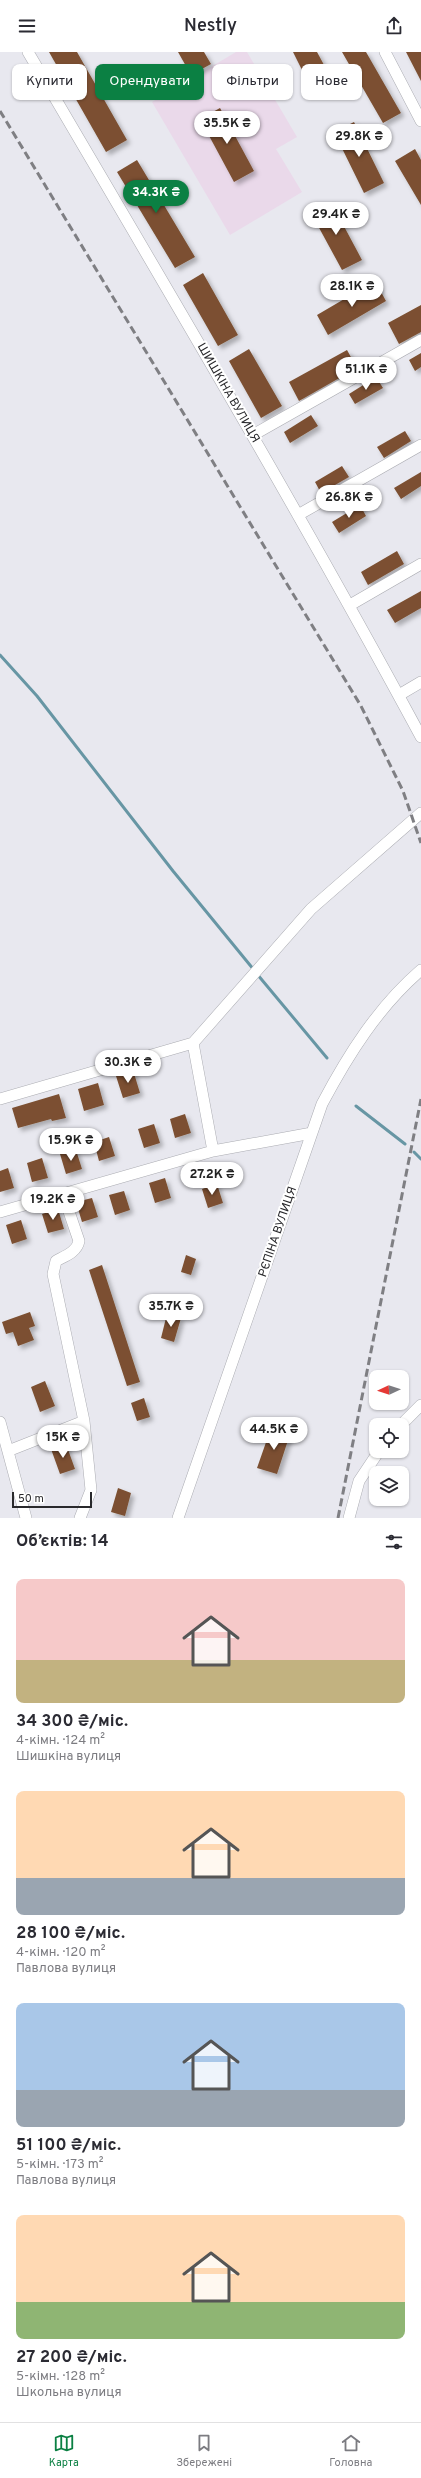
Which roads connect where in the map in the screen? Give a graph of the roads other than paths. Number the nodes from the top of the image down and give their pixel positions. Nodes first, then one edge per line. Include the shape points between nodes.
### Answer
1 (28, 52) edge
2 (385, 52) edge
3 (421, 121) edge
4 (421, 340) edge
5 (253, 435) junction
6 (421, 445) edge
7 (298, 516) junction
8 (421, 564) edge
9 (350, 605) junction
10 (421, 682) edge
11 (399, 695) junction
12 (421, 736) edge
13 (421, 813) edge
14 (421, 970) edge
15 (193, 1043) junction
16 (0, 1099) edge
17 (312, 1134) junction
18 (213, 1151) junction
19 (63, 1194) junction
20 (0, 1212) edge
21 (421, 1405) edge
22 (408, 1418) edge
23 (84, 1421) junction
24 (0, 1422) edge
25 (8, 1451) junction
26 (374, 1458) edge
27 (26, 1518) edge
28 (80, 1518) edge
29 (178, 1518) edge
30 (349, 1518) edge

1 - 5 street, ШИШКІНА ВУЛИЦЯ
2 - 3 street
4 - 5 street
5 - 7 street, ШИШКІНА ВУЛИЦЯ
6 - 7 street
7 - 9 street, ШИШКІНА ВУЛИЦЯ
8 - 9 street
9 - 11 street, ШИШКІНА ВУЛИЦЯ
10 - 11 street
11 - 12 street, ШИШКІНА ВУЛИЦЯ
13 - 15 street via 311,909
14 - 17 street, РЄПІНА ВУЛИЦЯ via 380,1014 349,1053 322,1104
15 - 16 street
15 - 18 street
17 - 18 street
17 - 29 street, РЄПІНА ВУЛИЦЯ
18 - 19 street
19 - 20 street
19 - 23 street via 79,1241 73,1251 56,1261 53,1274
21 - 22 street
23 - 25 street
23 - 28 street via 91,1490
24 - 25 street
25 - 27 street
26 - 30 street via 359,1481

